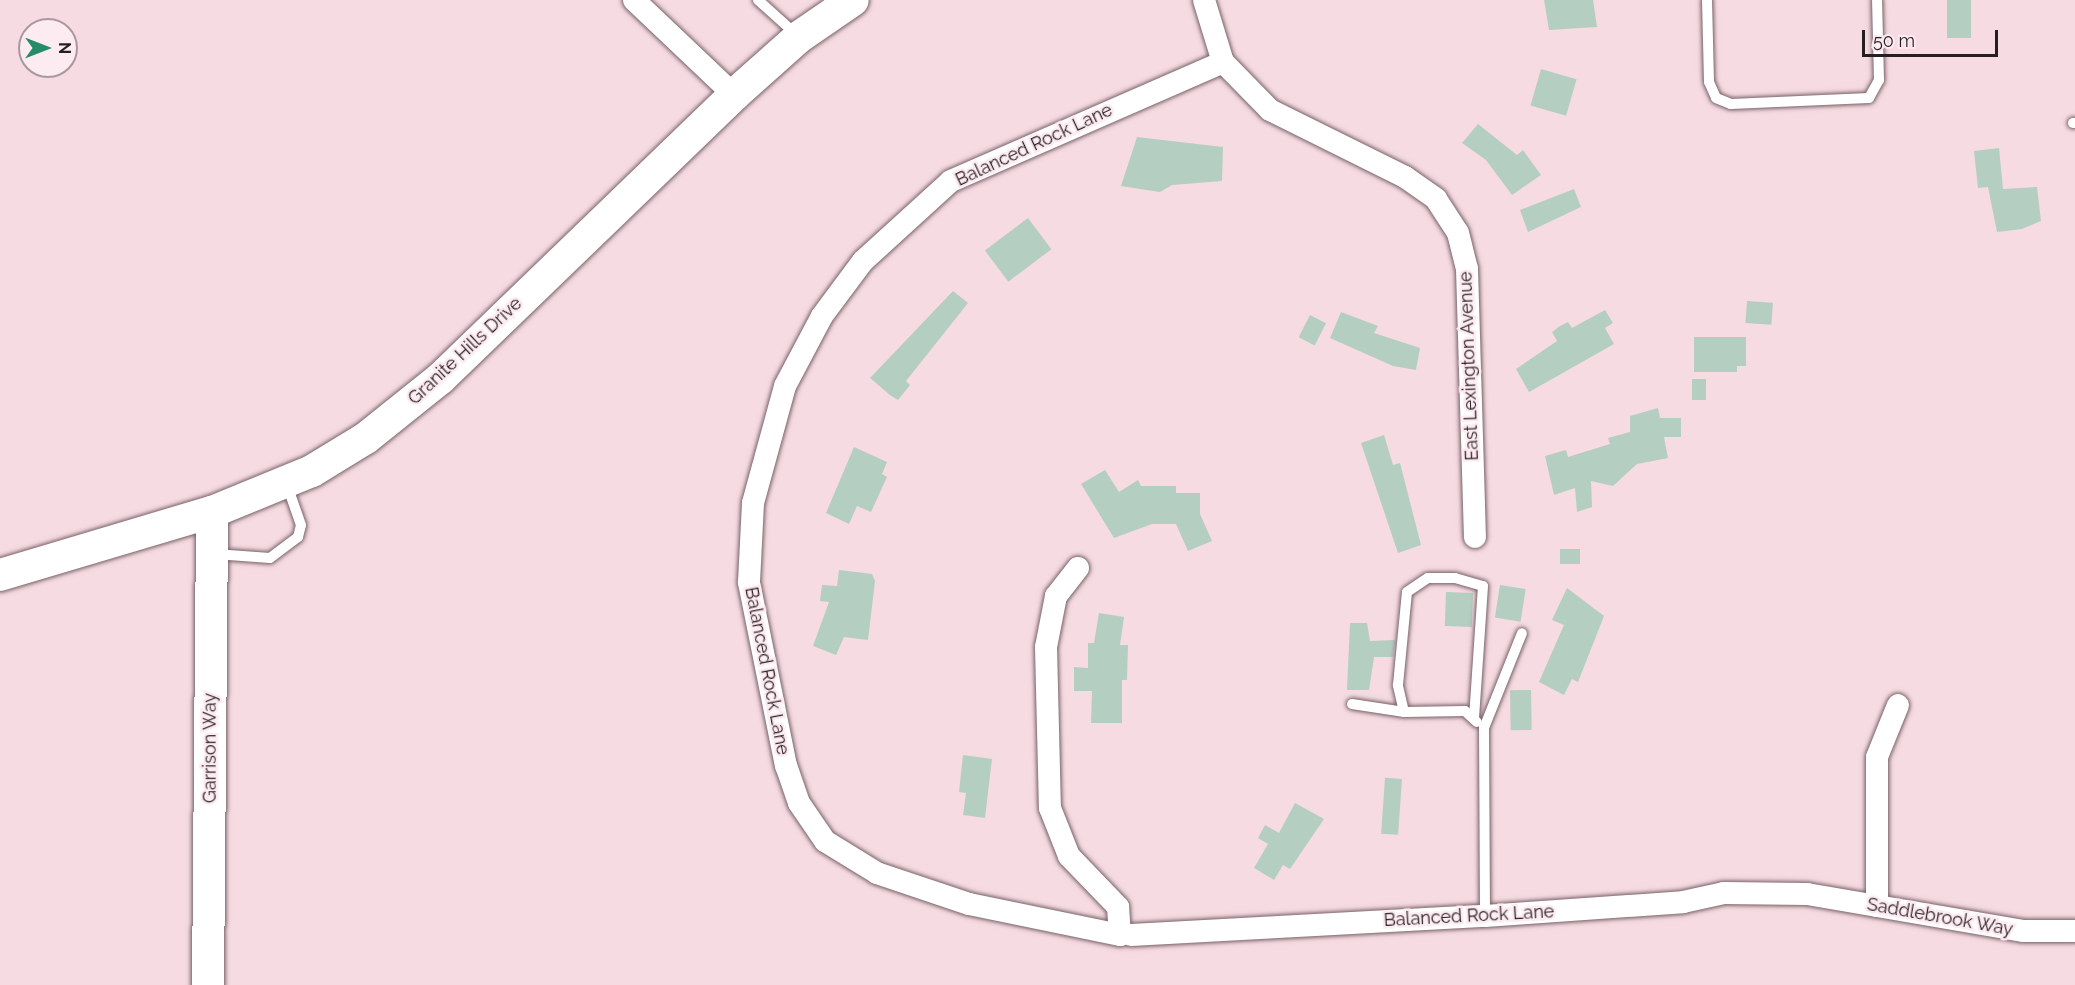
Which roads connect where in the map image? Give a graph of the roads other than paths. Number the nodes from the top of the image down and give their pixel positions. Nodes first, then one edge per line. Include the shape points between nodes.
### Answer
1 (758, 0) edge
2 (853, 0) edge
3 (1204, 0) edge
4 (1707, 0) edge
5 (1877, 0) edge
6 (642, 2) edge
7 (799, 37) junction
8 (1223, 62) junction
9 (734, 95) junction
10 (286, 482) junction
11 (212, 512) junction
12 (1475, 537) dead end
13 (212, 554) junction
14 (1078, 568) dead end
15 (0, 576) edge
16 (1522, 633) dead end
17 (1352, 704) dead end
18 (1898, 705) dead end
19 (1404, 712) junction
20 (1474, 719) junction
21 (1484, 728) junction
22 (1806, 894) joint
23 (1877, 906) junction
24 (1485, 916) junction
25 (2075, 931) edge
26 (1126, 935) junction
27 (208, 985) edge

1 - 7 lane
2 - 7 street, Granite Hills Drive
3 - 8 street, East Lexington Avenue
4 - 5 lane via 1709,82 1716,98 1731,104 1869,98 1879,80
6 - 9 street
7 - 9 street, Granite Hills Drive
8 - 12 street, East Lexington Avenue via 1270,110 1297,128 1376,159 1436,199 1458,234 1467,269
8 - 26 street, Balanced Rock Lane via 1005,154 951,182 914,210 864,261 822,316 785,386 753,503 749,582 778,736 800,803 825,841 877,873 969,904
9 - 10 street, Granite Hills Drive via 441,378 366,438
10 - 11 street, Granite Hills Drive
10 - 13 lane via 301,525 298,537 270,558 243,552
11 - 13 street, Garrison Way
11 - 15 street, Granite Hills Drive
13 - 27 street, Garrison Way
14 - 26 street via 1056,596 1046,647 1050,808 1070,856 1118,907
16 - 21 lane
17 - 19 lane
18 - 23 street via 1878,757
19 - 20 lane via 1465,711
19 - 20 lane via 1398,685 1407,592 1428,578 1455,578 1483,586
20 - 21 lane
21 - 24 lane
22 - 23 street, Saddlebrook Way
22 - 24 street, Balanced Rock Lane via 1724,893 1683,902
23 - 25 street, Saddlebrook Way via 2024,931
24 - 26 street, Balanced Rock Lane

